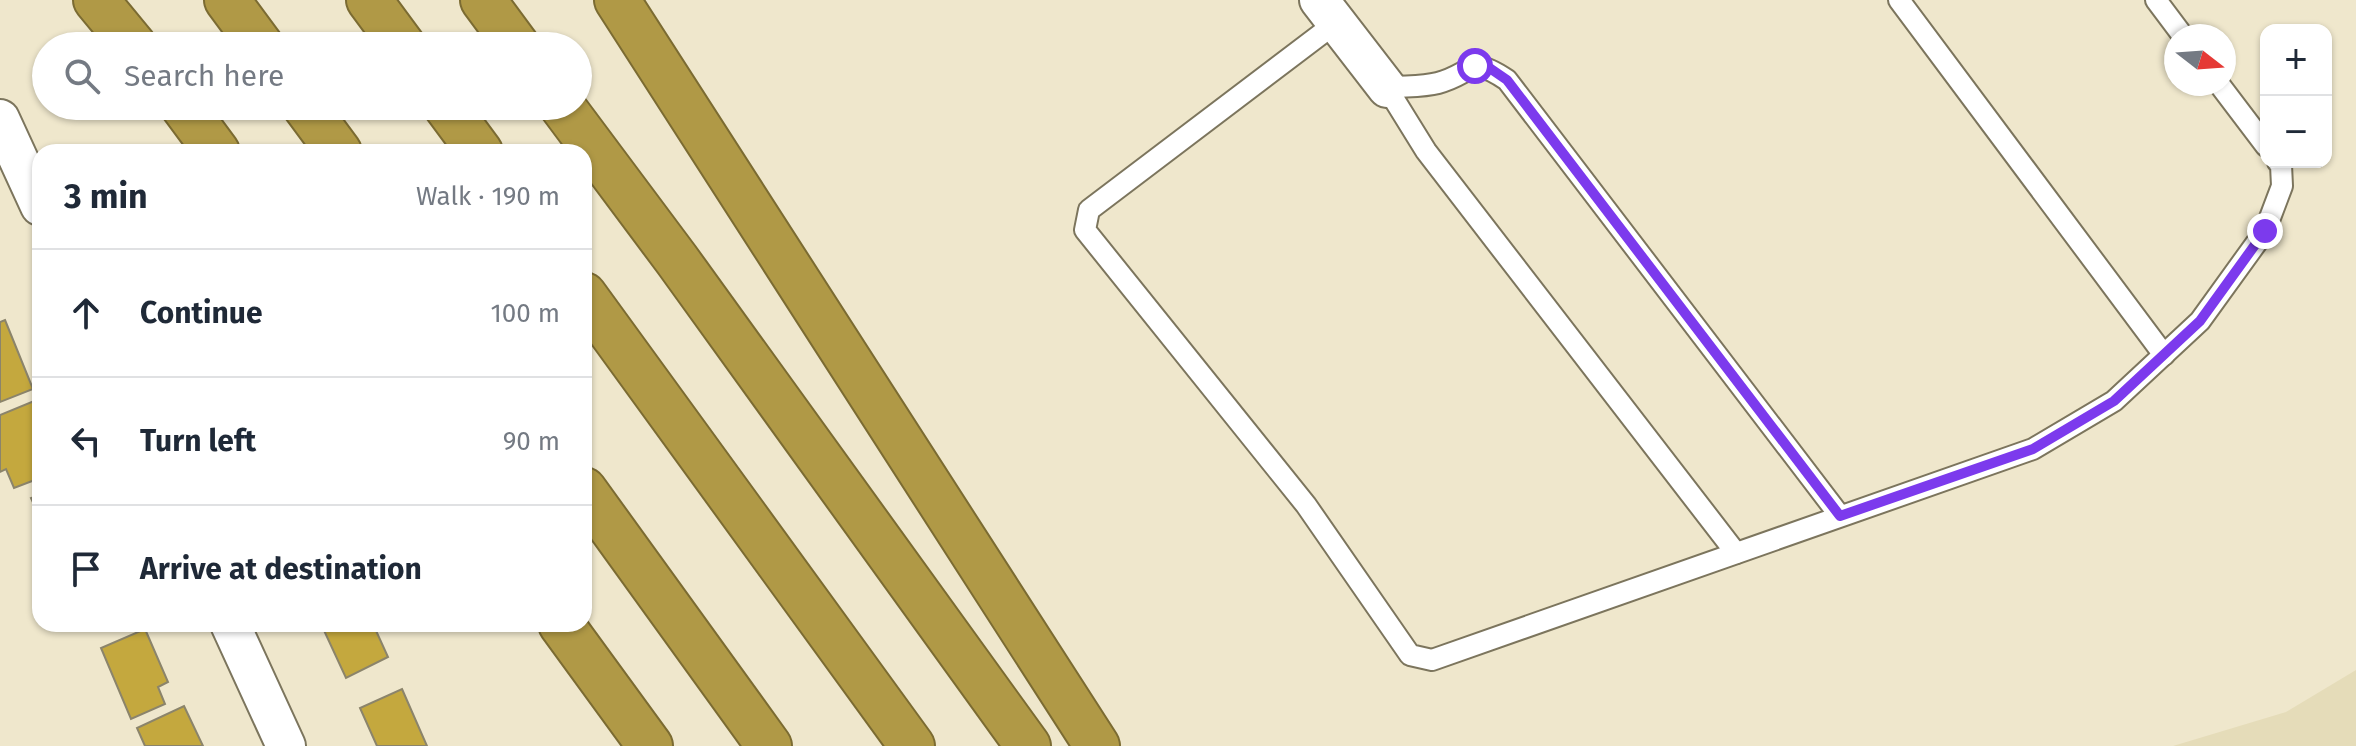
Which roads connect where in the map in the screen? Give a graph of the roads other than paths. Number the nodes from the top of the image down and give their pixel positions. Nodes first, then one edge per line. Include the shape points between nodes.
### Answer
1 (96, 0) edge
2 (227, 0) edge
3 (369, 0) edge
4 (483, 0) edge
5 (617, 0) edge
6 (1899, 0) edge
7 (2156, 0) edge
8 (1328, 11) edge
9 (2174, 24) edge
10 (122, 32) edge
11 (251, 32) edge
12 (393, 32) edge
13 (507, 32) edge
14 (1387, 88) junction
15 (2228, 96) edge
16 (0, 119) edge
17 (193, 120) edge
18 (315, 120) edge
19 (456, 120) edge
20 (572, 120) edge
21 (2260, 138) edge
22 (211, 144) edge
23 (333, 144) edge
24 (474, 144) edge
25 (590, 144) edge
26 (592, 146) edge
27 (2281, 168) edge
28 (32, 189) edge
29 (592, 306) edge
30 (2164, 355) junction
31 (592, 501) edge
32 (1840, 516) junction
33 (1736, 553) junction
34 (234, 632) edge
35 (567, 632) edge
36 (286, 746) edge
37 (650, 746) edge
38 (769, 746) edge
39 (912, 746) edge
40 (1028, 746) edge
41 (1097, 746) edge

1 - 10 highway
2 - 11 highway
3 - 12 highway
4 - 13 highway
5 - 41 highway
6 - 30 lane
7 - 9 lane
8 - 14 street
8 - 33 lane via 1089,210 1085,230 1306,505 1410,655 1432,660
14 - 32 lane via 1439,83 1475,66 1507,80
14 - 33 lane via 1426,151
15 - 21 lane
16 - 28 street
17 - 22 highway
18 - 23 highway
19 - 24 highway
20 - 25 highway
26 - 40 highway
27 - 30 lane via 2282,186 2265,231 2200,321
29 - 39 highway
30 - 32 lane via 2114,401 2033,449
31 - 38 highway
32 - 33 lane
34 - 36 street
35 - 37 highway

